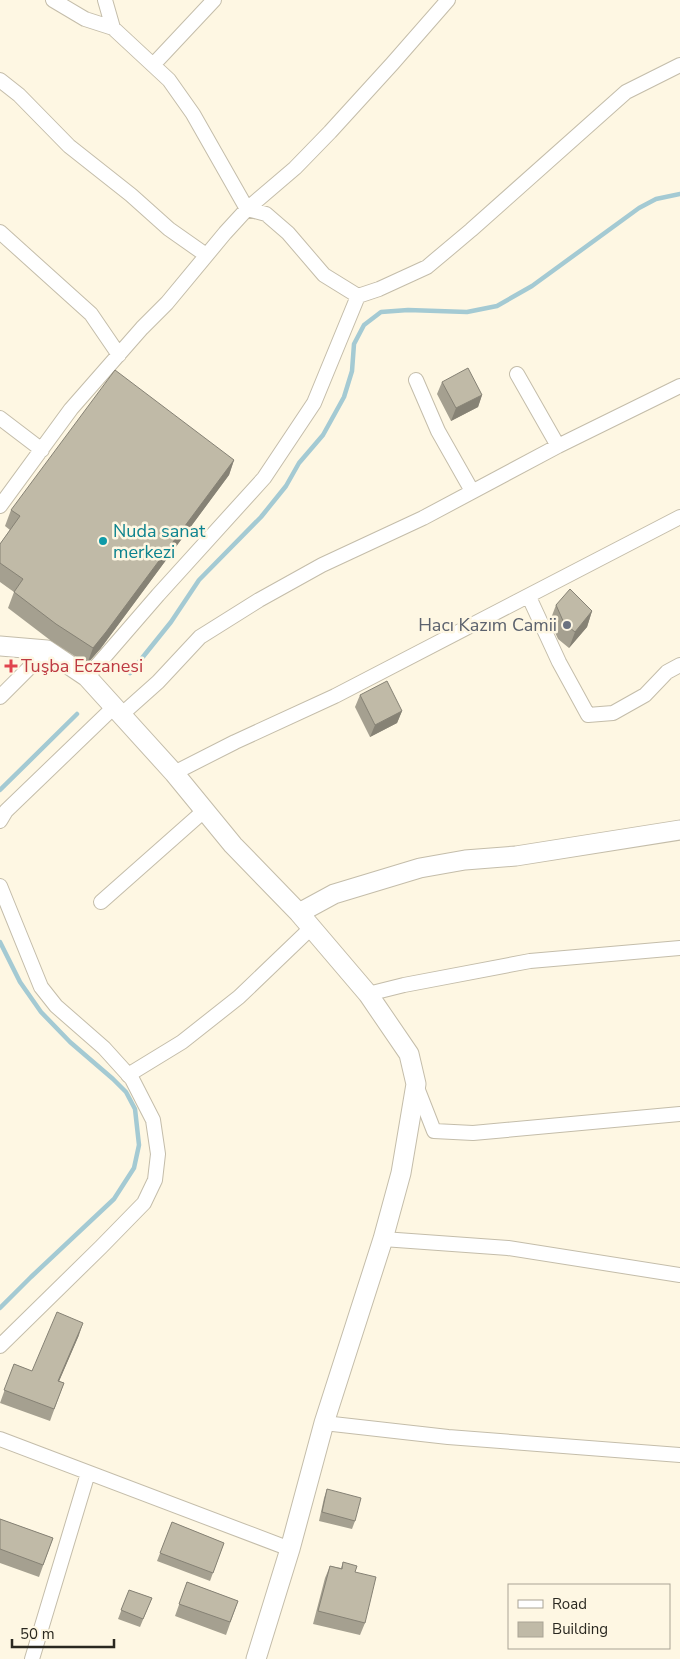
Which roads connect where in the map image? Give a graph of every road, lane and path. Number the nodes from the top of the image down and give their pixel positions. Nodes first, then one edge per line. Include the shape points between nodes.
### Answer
1 (54, 0) edge
2 (105, 0) edge
3 (214, 0) edge
4 (448, 0) edge
5 (113, 28) junction
6 (153, 65) junction
7 (680, 65) edge
8 (0, 80) edge
9 (247, 209) junction
10 (0, 232) edge
11 (206, 255) junction
12 (358, 296) junction
13 (119, 355) junction
14 (517, 374) dead end
15 (416, 380) dead end
16 (680, 386) edge
17 (0, 418) edge
18 (558, 446) junction
19 (42, 450) junction
20 (472, 490) junction
21 (0, 506) edge
22 (680, 517) edge
23 (529, 596) junction
24 (0, 646) edge
25 (46, 650) junction
26 (680, 666) edge
27 (87, 677) junction
28 (0, 697) edge
29 (117, 711) junction
30 (174, 773) junction
31 (205, 810) junction
32 (0, 821) edge
33 (680, 830) edge
34 (0, 886) edge
35 (101, 902) dead end
36 (299, 913) junction
37 (311, 928) junction
38 (680, 948) edge
39 (368, 994) junction
40 (128, 1075) junction
41 (416, 1084) junction
42 (680, 1114) edge
43 (382, 1239) junction
44 (680, 1275) edge
45 (0, 1346) edge
46 (324, 1423) junction
47 (0, 1439) edge
48 (680, 1455) edge
49 (88, 1473) junction
50 (290, 1549) junction
51 (32, 1659) edge
52 (256, 1659) edge

1 - 5 street via 85,19
2 - 5 street
3 - 6 street
4 - 9 street via 330,132 295,168
5 - 6 street
6 - 9 street via 169,80 193,114
7 - 12 street via 626,92 427,266
8 - 11 street via 69,146 169,229
9 - 11 street
9 - 12 street via 266,214 288,233 324,274
10 - 13 street via 92,314
11 - 13 street
12 - 27 street via 314,403 264,478
13 - 19 street via 71,410
14 - 18 street
15 - 20 street via 438,431
16 - 18 street
17 - 19 street
18 - 20 street
19 - 21 street
20 - 29 street via 259,600 200,637 158,682
22 - 23 street
23 - 26 street via 588,715 621,708 645,695 667,672
23 - 30 street via 335,696
24 - 25 street
25 - 27 street
25 - 28 street
27 - 29 street
29 - 30 street
29 - 32 street via 6,811
30 - 31 street
31 - 35 street
31 - 36 street
33 - 36 street via 420,868 334,894
34 - 40 street via 41,987 56,1006 104,1048
36 - 37 street
37 - 39 street
37 - 40 street via 239,997 182,1042
38 - 39 street via 530,961
39 - 41 street via 409,1054
40 - 45 street via 153,1120 158,1154 155,1180 144,1203
41 - 42 street via 434,1131 473,1133
41 - 43 street via 401,1173
43 - 44 street via 508,1248
43 - 46 street
46 - 48 street via 448,1437
46 - 50 street
47 - 49 street
49 - 50 street
49 - 51 street
50 - 52 street

